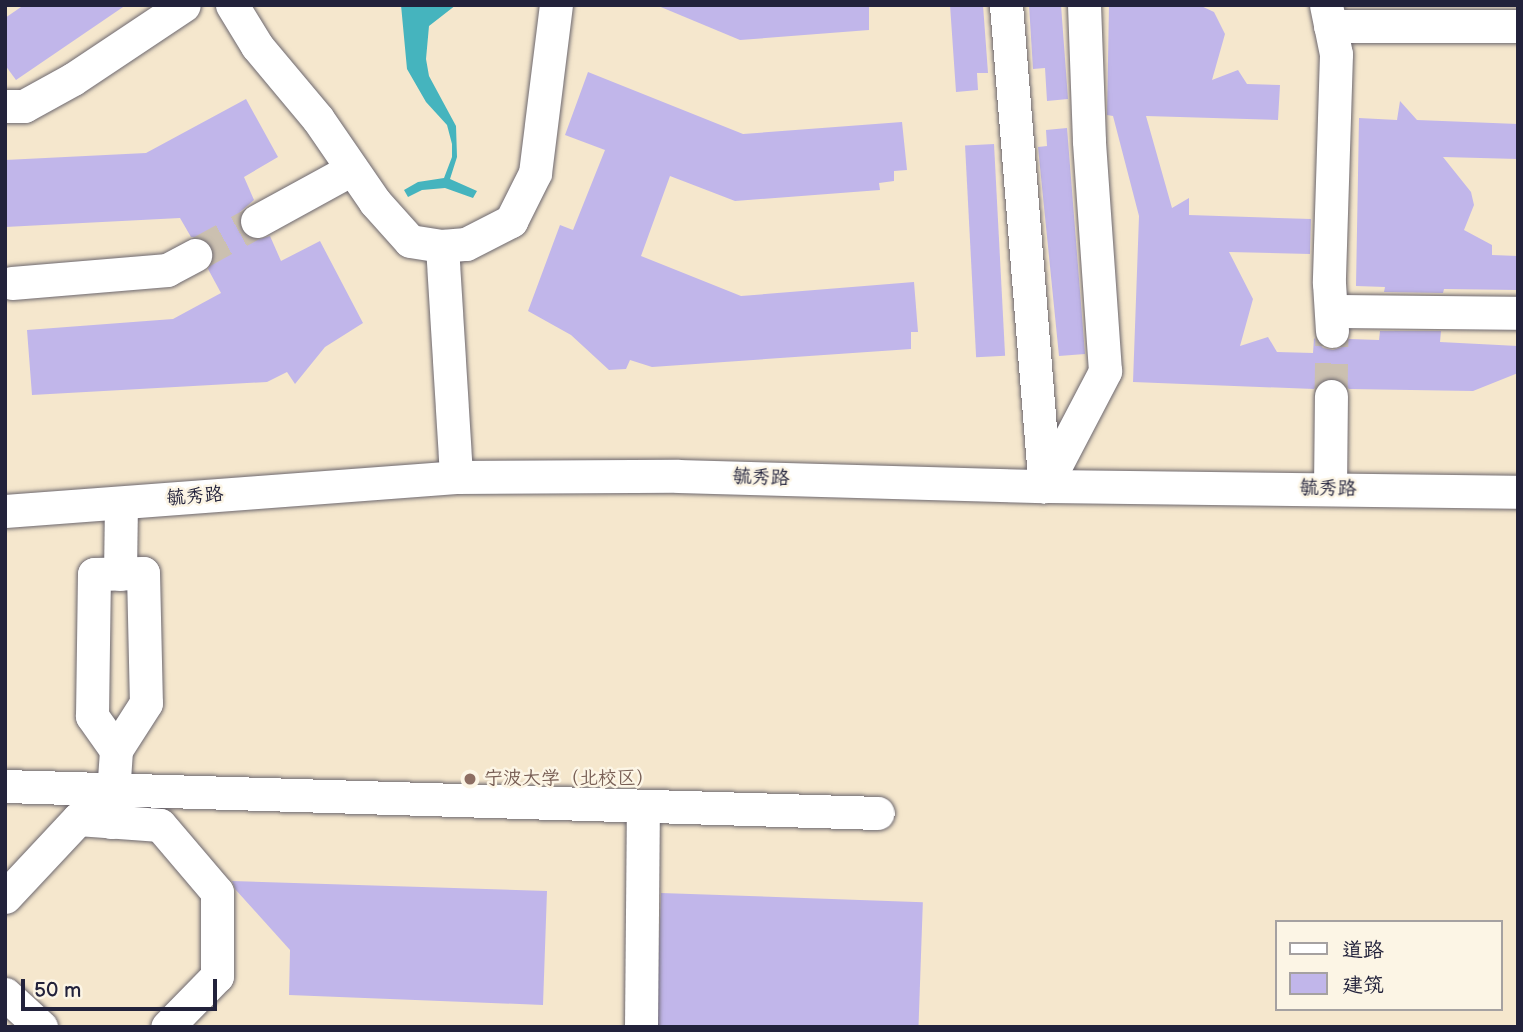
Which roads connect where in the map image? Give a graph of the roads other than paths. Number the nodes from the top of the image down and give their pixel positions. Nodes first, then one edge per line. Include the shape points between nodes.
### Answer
1 (184, 5) edge
2 (232, 5) edge
3 (556, 5) edge
4 (1006, 5) edge
5 (1084, 5) edge
6 (1328, 16) edge
7 (1518, 26) edge
8 (5, 106) edge
9 (352, 169) junction
10 (257, 221) tunnel mouth
11 (442, 246) junction
12 (195, 255) tunnel mouth
13 (12, 283) dead end
14 (1518, 313) edge
15 (1331, 396) tunnel mouth
16 (456, 477) junction
17 (1045, 486) junction
18 (1330, 489) junction
19 (1518, 492) edge
20 (121, 503) junction
21 (5, 511) edge
22 (120, 574) junction
23 (116, 750) junction
24 (5, 786) edge
25 (113, 806) junction
26 (643, 806) junction
27 (878, 813) dead end
28 (5, 897) edge
29 (5, 994) edge
30 (41, 1027) edge
31 (167, 1027) edge
32 (642, 1027) edge

1 - 8 street via 61,86 24,106
2 - 9 street via 257,46 318,119
3 - 11 street via 535,173 511,221 466,244
4 - 17 street
5 - 17 street via 1105,371
6 - 7 street
6 - 14 street via 1336,54 1329,283 1332,321
9 - 10 street
9 - 11 street via 410,241
11 - 16 street
12 - 13 street via 167,270
15 - 18 street
16 - 17 street, 毓秀路 via 678,476
16 - 20 street, 毓秀路
17 - 18 street, 毓秀路
18 - 19 street, 毓秀路
20 - 21 street, 毓秀路
20 - 22 street
22 - 23 street via 94,575 92,716
22 - 23 street via 143,573 146,704
23 - 25 street
24 - 25 street
25 - 26 street
25 - 28 street via 78,819
25 - 31 street via 160,825 217,892 217,976
26 - 27 street
26 - 32 street
29 - 30 street

